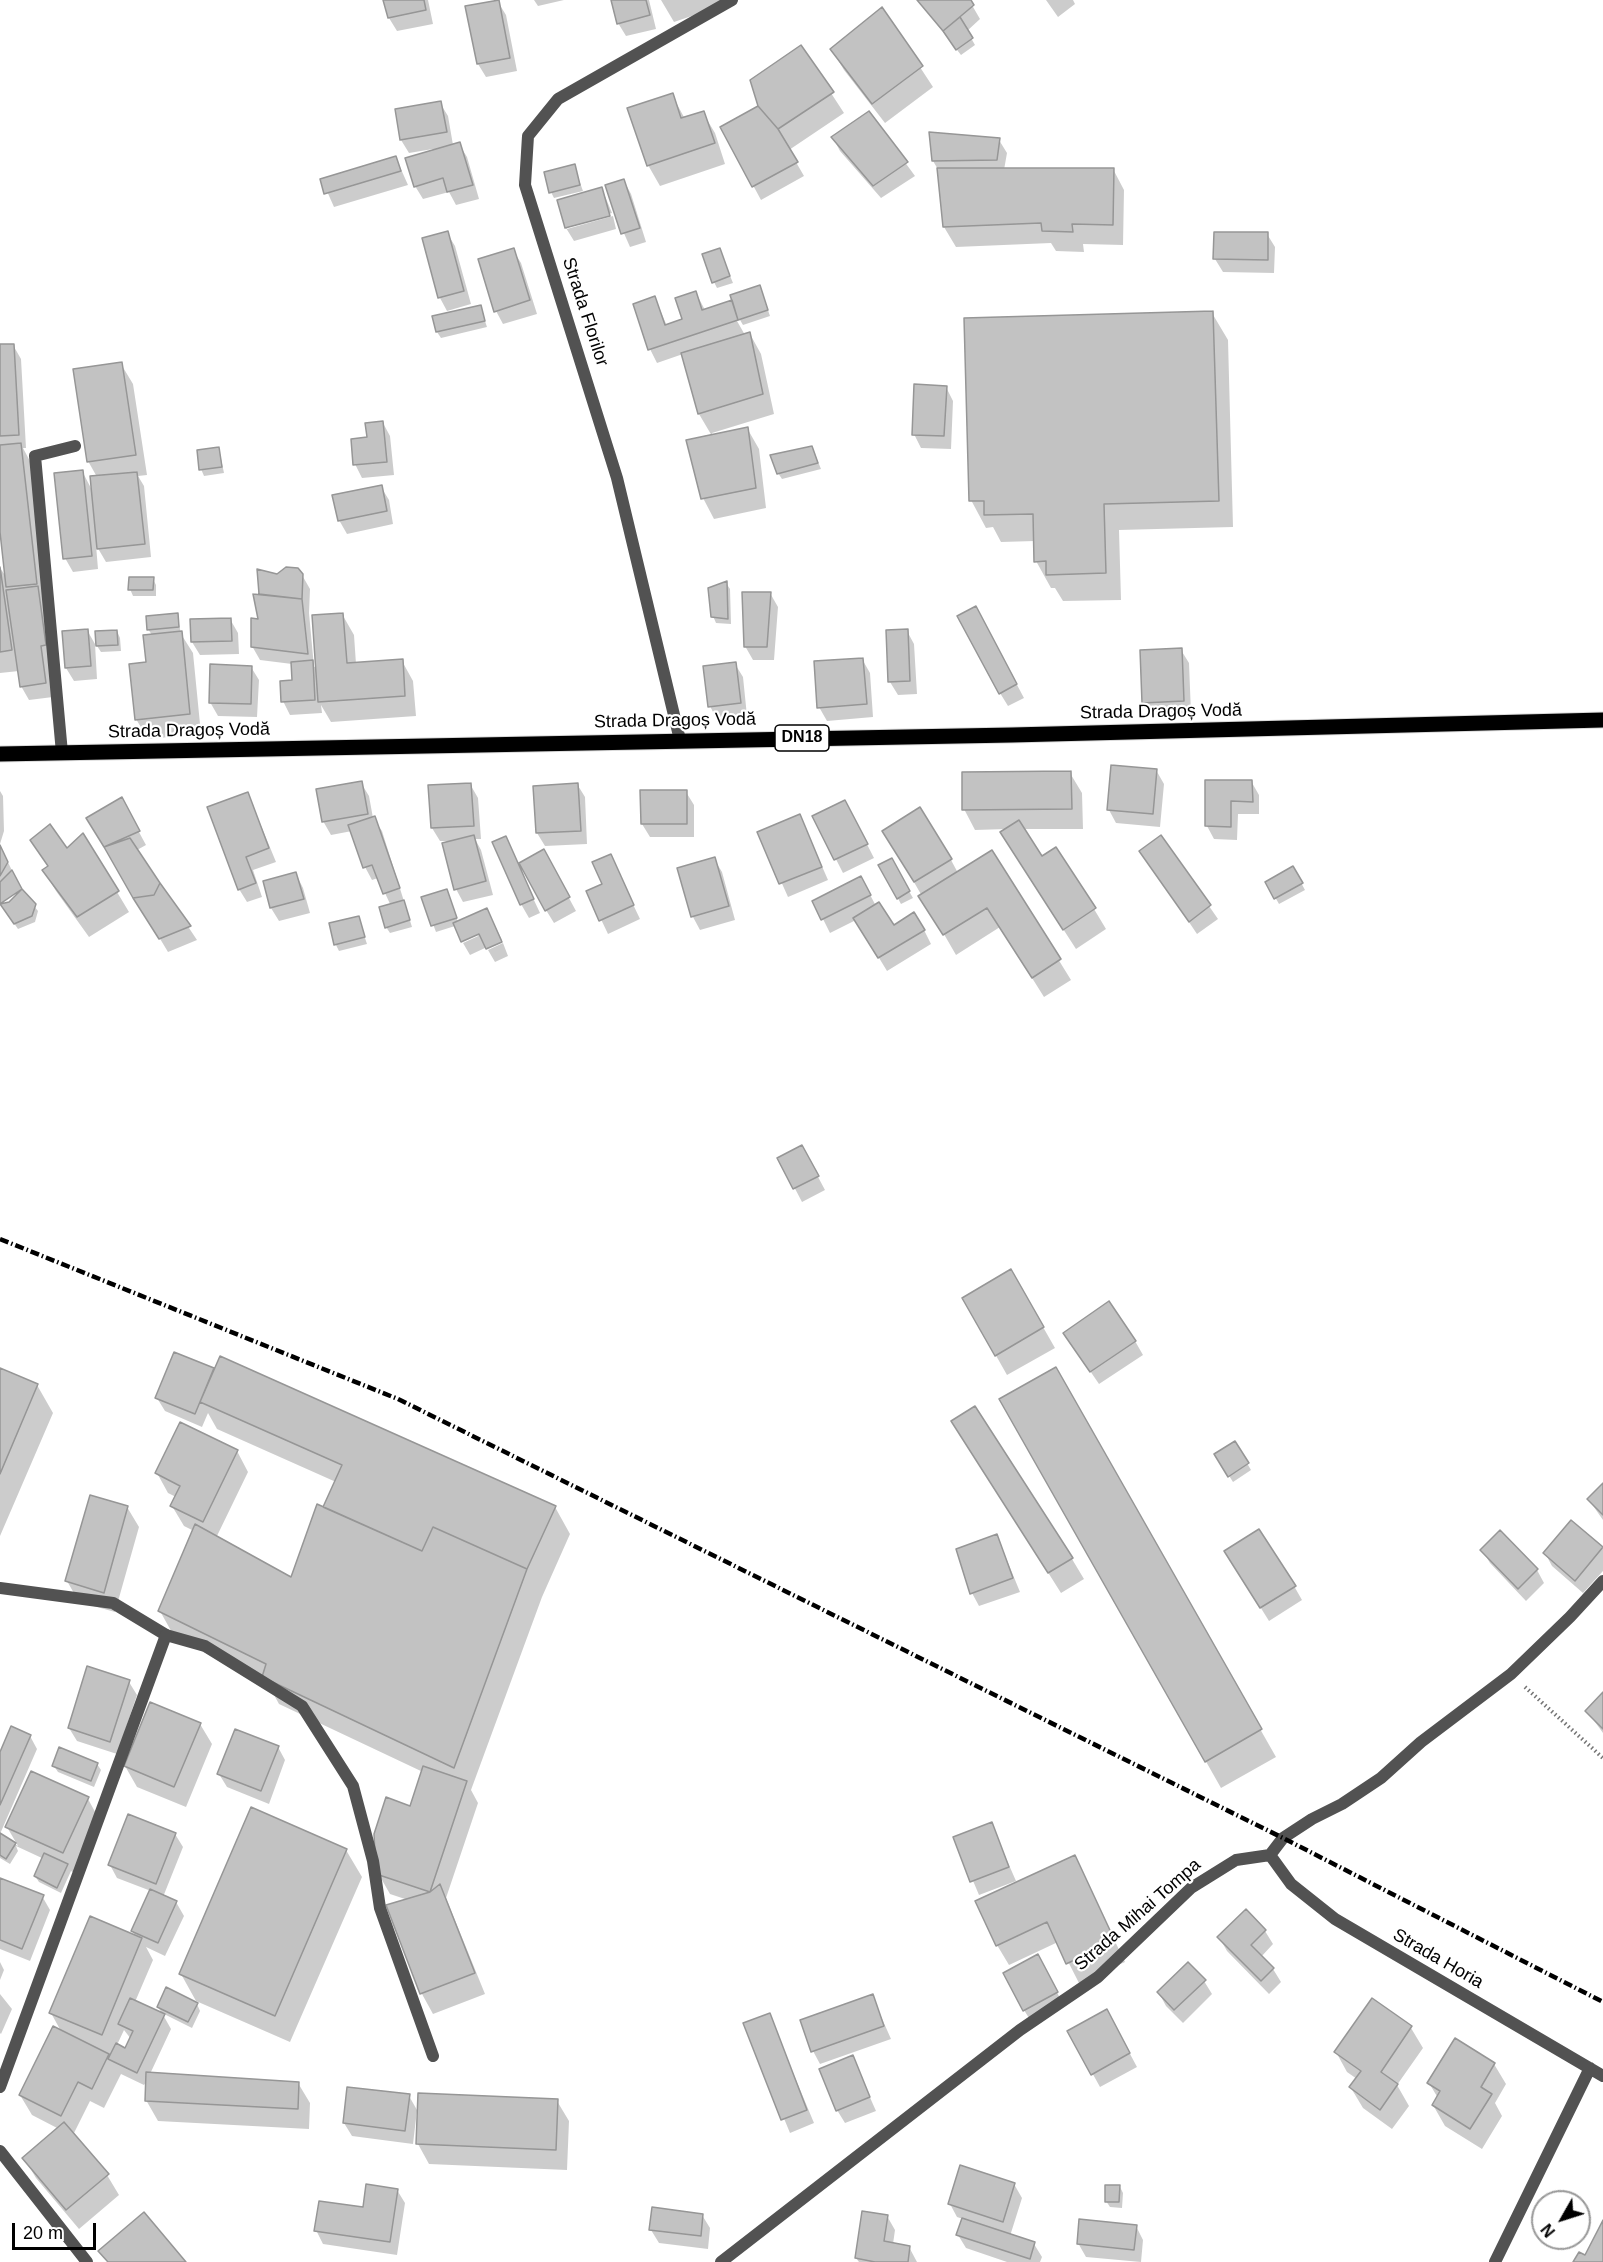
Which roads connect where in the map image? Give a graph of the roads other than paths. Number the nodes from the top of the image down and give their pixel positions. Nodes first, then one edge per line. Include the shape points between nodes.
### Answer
1 (732, 0) edge
2 (75, 446) dead end
3 (1603, 720) edge
4 (680, 740) junction
5 (62, 753) junction
6 (0, 754) edge
7 (1603, 1581) edge
8 (0, 1588) edge
9 (166, 1635) junction
10 (1270, 1855) junction
11 (434, 2056) dead end
12 (1590, 2068) junction
13 (1603, 2076) edge
14 (0, 2087) edge
15 (0, 2151) edge
16 (87, 2262) edge
17 (721, 2262) edge
18 (1496, 2262) edge

1 - 4 street, Strada Florilor via 558,99 528,136 525,186 617,478
2 - 5 street via 35,456
3 - 4 main road, Strada Dragoș Vodă / DN18
4 - 5 main road, Strada Dragoș Vodă / DN18
5 - 6 main road, Strada Dragoș Vodă / DN18
7 - 10 street via 1511,1674 1421,1742 1381,1778 1283,1838
8 - 9 street via 113,1603
9 - 11 street via 205,1646 302,1706 353,1786 373,1861 380,1908
9 - 14 street
10 - 12 street, Strada Horia via 1291,1884 1335,1919
10 - 17 street, Strada Mihai Tompa via 1236,1860 1191,1888 1098,1977 1020,2030
12 - 13 street, Strada Horia
12 - 18 street
15 - 16 street

